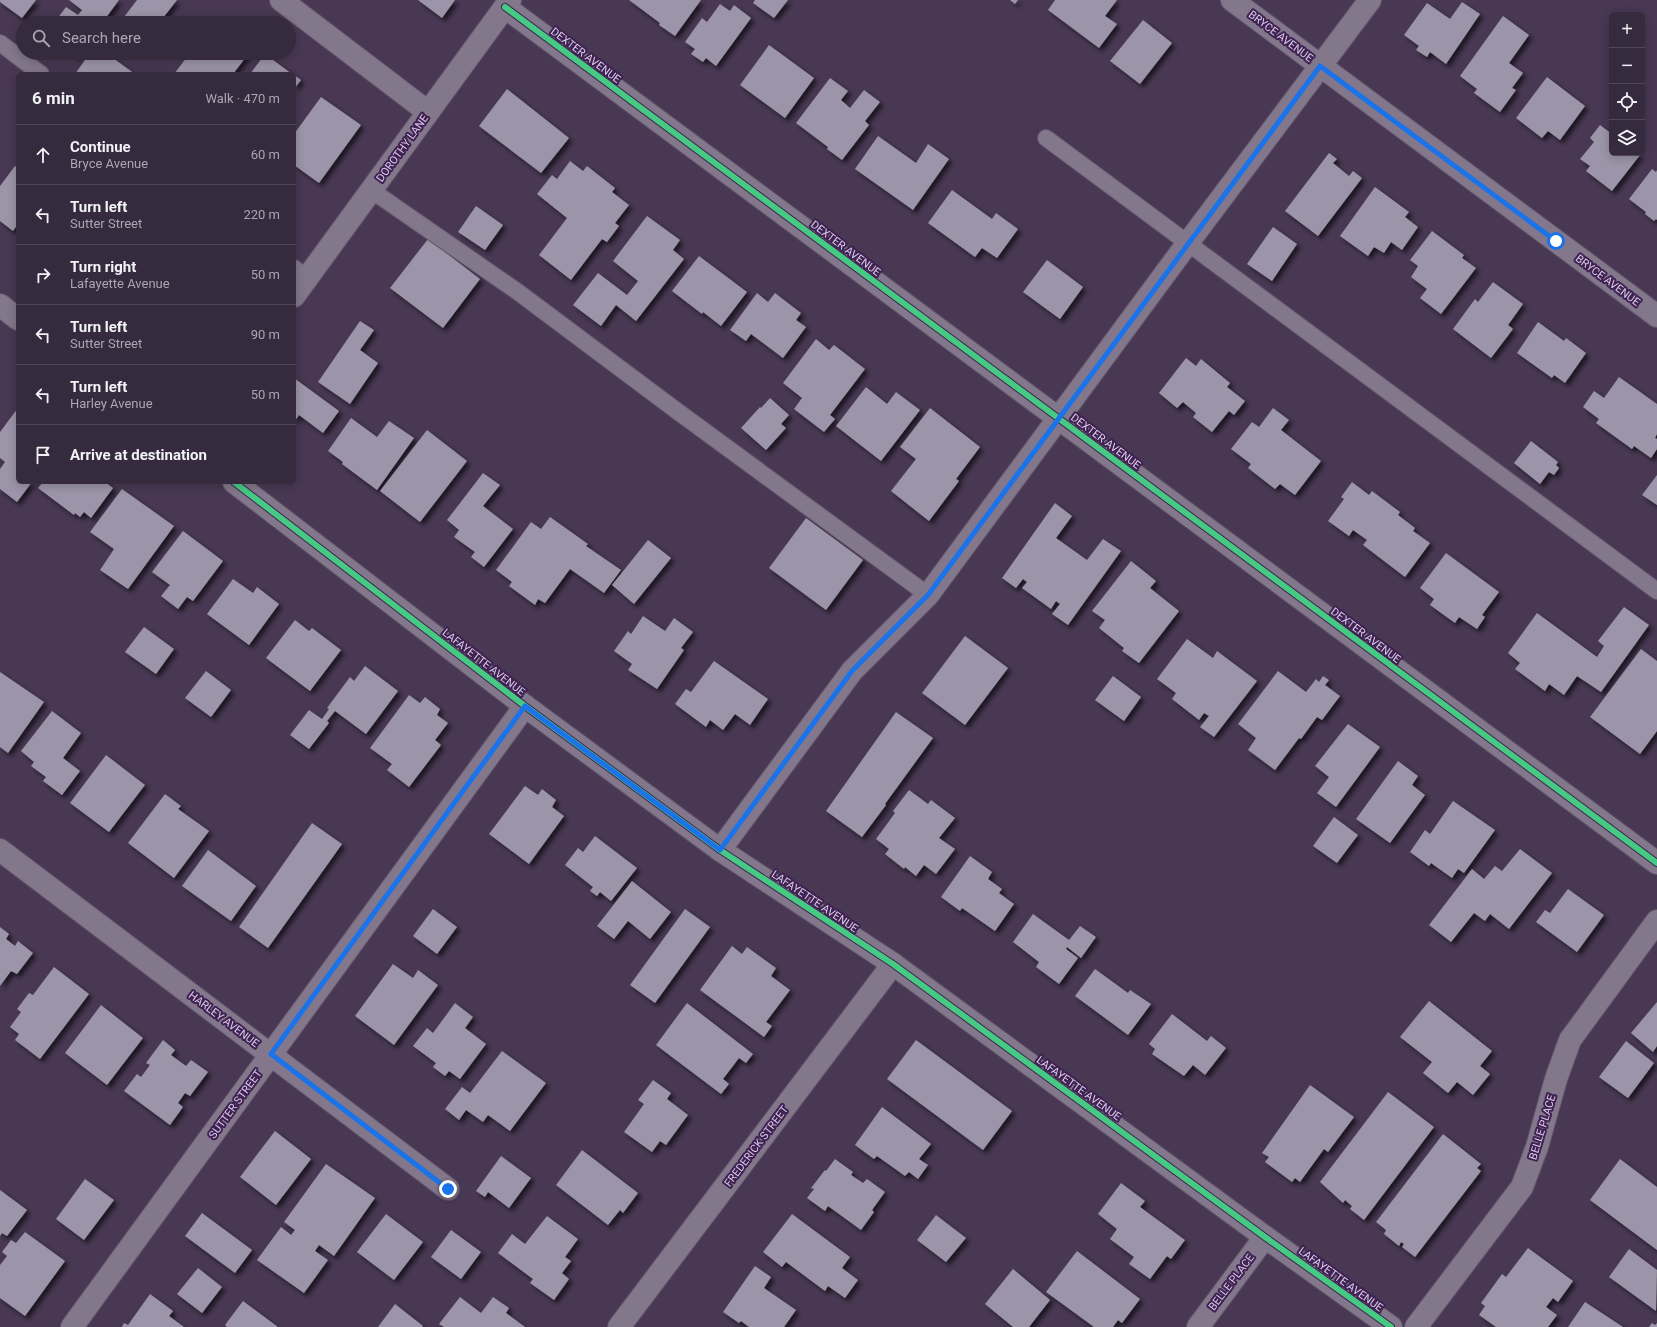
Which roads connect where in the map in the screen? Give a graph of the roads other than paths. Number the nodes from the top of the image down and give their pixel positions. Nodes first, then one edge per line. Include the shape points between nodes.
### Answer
1 (281, 0) edge
2 (1232, 0) edge
3 (1370, 0) edge
4 (507, 3) edge
5 (0, 43) edge
6 (16, 55) edge
7 (22, 60) edge
8 (1320, 66) junction
9 (38, 72) edge
10 (428, 112) junction
11 (1046, 138) dead end
12 (371, 190) junction
13 (1187, 244) junction
14 (301, 273) edge
15 (296, 289) edge
16 (0, 305) edge
17 (1657, 316) edge
18 (16, 317) edge
19 (1058, 418) junction
20 (237, 484) edge
21 (1657, 591) edge
22 (928, 595) junction
23 (525, 706) junction
24 (0, 850) edge
25 (720, 850) junction
26 (1657, 863) edge
27 (1657, 921) edge
28 (893, 964) junction
29 (271, 1054) junction
30 (448, 1189) dead end
31 (1265, 1237) junction
32 (72, 1327) edge
33 (619, 1327) edge
34 (1198, 1327) edge
35 (1391, 1327) edge
36 (1416, 1327) edge

1 - 10 street
2 - 8 street, BRYCE AVENUE
3 - 8 street
4 - 10 street, DOROTHY LANE
4 - 19 street, DEXTER AVENUE
5 - 6 lane
7 - 9 lane
8 - 13 street
8 - 17 street, BRYCE AVENUE
10 - 12 street, DOROTHY LANE
11 - 13 lane
12 - 14 street, DOROTHY LANE
12 - 22 lane via 518,292
13 - 19 street
13 - 21 lane
14 - 15 street, DOROTHY LANE
16 - 18 street
19 - 22 street
19 - 26 street, DEXTER AVENUE
20 - 23 street, LAFAYETTE AVENUE
22 - 25 street via 852,671
23 - 25 street, LAFAYETTE AVENUE
23 - 29 street, SUTTER STREET
24 - 29 street, HARLEY AVENUE
25 - 28 street, LAFAYETTE AVENUE
27 - 36 street, BELLE PLACE via 1570,1040 1522,1187
28 - 31 street, LAFAYETTE AVENUE
28 - 33 street, FREDERICK STREET
29 - 30 street, HARLEY AVENUE
29 - 32 street, SUTTER STREET
31 - 34 street, BELLE PLACE
31 - 35 street, LAFAYETTE AVENUE

